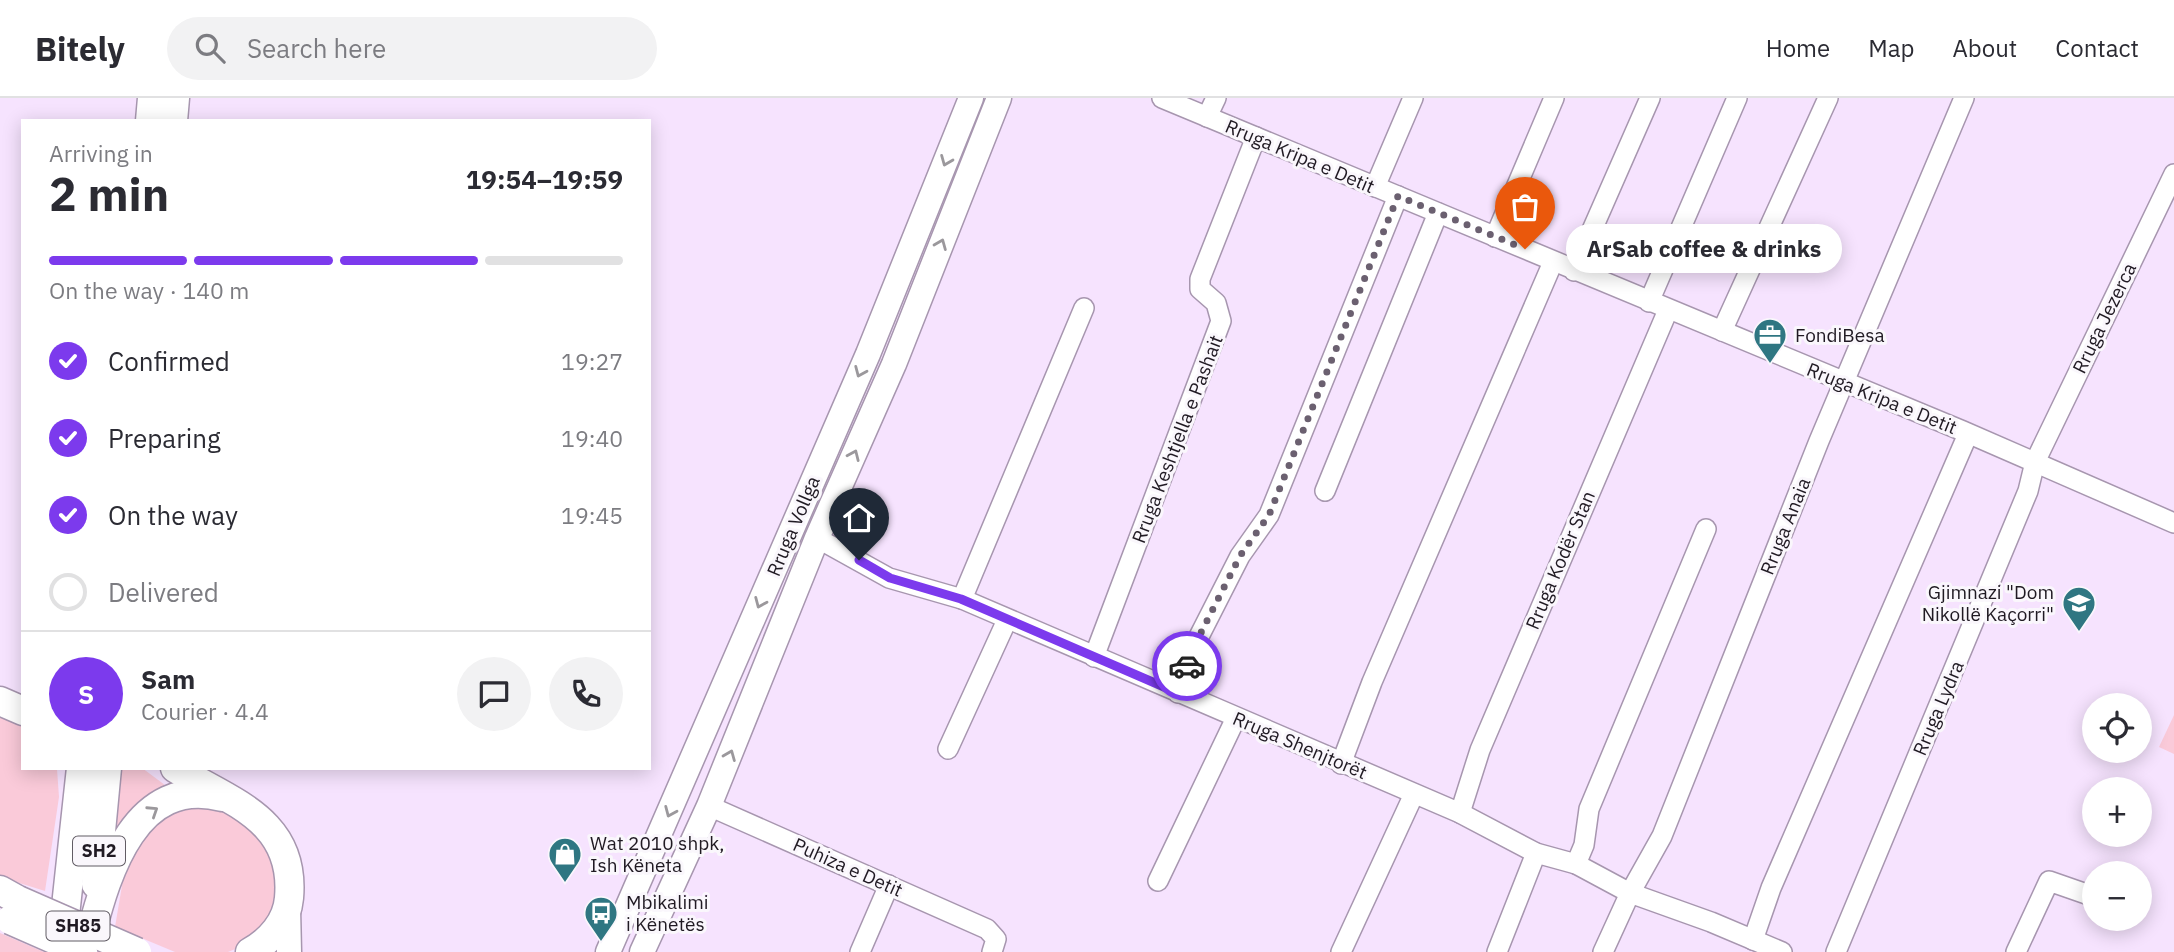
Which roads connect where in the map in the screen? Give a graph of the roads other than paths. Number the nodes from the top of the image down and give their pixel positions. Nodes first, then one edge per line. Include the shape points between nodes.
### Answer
1 (152, 98) edge
2 (175, 98) edge
3 (971, 98) edge
4 (999, 98) edge
5 (1162, 98) edge
6 (1216, 98) edge
7 (1412, 98) edge
8 (1554, 98) edge
9 (1650, 98) edge
10 (1737, 98) edge
11 (1828, 98) edge
12 (1964, 98) edge
13 (1208, 117) junction
14 (150, 119) edge
15 (173, 119) edge
16 (1256, 137) junction
17 (2174, 174) edge
18 (1375, 187) junction
19 (1398, 196) junction
20 (1438, 213) junction
21 (1495, 237) junction
22 (1553, 262) junction
23 (1574, 271) junction
24 (1649, 302) junction
25 (1084, 308) dead end
26 (1668, 310) junction
27 (1722, 331) junction
28 (1845, 383) junction
29 (1968, 434) junction
30 (2035, 462) junction
31 (1325, 491) dead end
32 (2174, 523) edge
33 (1706, 528) dead end
34 (817, 538) junction
35 (961, 599) junction
36 (1007, 620) junction
37 (1094, 657) junction
38 (21, 689) edge
39 (1178, 693) junction
40 (0, 695) edge
41 (0, 701) edge
42 (21, 710) edge
43 (1240, 720) junction
44 (948, 749) dead end
45 (1342, 764) junction
46 (64, 770) edge
47 (81, 770) edge
48 (107, 770) edge
49 (179, 770) edge
50 (1414, 794) junction
51 (238, 803) junction
52 (709, 806) junction
53 (1460, 813) junction
54 (75, 830) junction
55 (1536, 853) junction
56 (1576, 864) junction
57 (1158, 881) dead end
58 (889, 885) junction
59 (2082, 892) edge
60 (1630, 893) junction
61 (7, 906) edge
62 (288, 908) junction
63 (1753, 940) junction
64 (88, 946) edge
65 (62, 952) edge
66 (137, 952) edge
67 (250, 952) edge
68 (289, 952) edge
69 (608, 952) edge
70 (642, 952) edge
71 (860, 952) edge
72 (992, 952) edge
73 (1341, 952) edge
74 (1497, 952) edge
75 (1604, 952) edge
76 (1782, 952) edge
77 (1836, 952) edge
78 (2016, 952) edge

1 - 14 highway
2 - 15 highway
3 -> 69 main road, Rruga Vollga via 862,367
34 -> 4 main road, Rruga Vollga via 894,364
5 - 13 street, Rruga Kripa e Detit
6 - 13 street
7 - 18 street
8 - 21 street
9 - 23 street
10 - 24 street
11 - 27 street
12 - 28 street, Rruga Anaia
13 - 16 street, Rruga Kripa e Detit
16 - 18 street, Rruga Kripa e Detit
16 - 37 street, Rruga Keshtjella e Pashait via 1200,279 1200,289 1216,303 1221,321
17 - 30 street, Rruga Jezerca
18 - 19 street, Rruga Kripa e Detit
19 - 20 street, Rruga Kripa e Detit
19 - 39 street via 1269,515 1240,556 1198,638
20 - 21 street, Rruga Kripa e Detit
20 - 31 street
21 - 22 street, Rruga Kripa e Detit
22 - 23 street, Rruga Kripa e Detit
22 - 45 street via 1378,669
23 - 24 street, Rruga Kripa e Detit
24 - 26 street, Rruga Kripa e Detit
25 - 35 street
26 - 27 street, Rruga Kripa e Detit
26 - 53 street, Rruga Kodër Stan via 1480,750
27 - 28 street, Rruga Kripa e Detit
28 - 29 street, Rruga Kripa e Detit
28 - 60 street, Rruga Anaia via 1662,836
29 - 30 street, Rruga Kripa e Detit
29 - 63 street via 1771,888
30 - 32 street, Rruga Kripa e Detit
30 - 77 street, Rruga Lydra via 2028,491
33 - 56 street via 1589,809
34 - 35 street, Rruga Shenjtorët via 890,578
52 -> 34 main road, Rruga Vollga
35 - 36 street, Rruga Shenjtorët
36 - 37 street, Rruga Shenjtorët
36 - 44 street
37 - 39 street, Rruga Shenjtorët
38 - 40 highway
39 - 43 street, Rruga Shenjtorët
41 - 42 highway
43 - 45 street, Rruga Shenjtorët
43 - 57 street via 1234,722
45 - 50 street, Rruga Shenjtorët
46 - 54 highway
47 - 54 highway, SH2
48 - 64 highway, SH2
49 - 51 highway
50 - 53 street, Rruga Shenjtorët
50 - 73 street
51 - 62 highway via 265,823 282,848 289,876
64 -> 51 highway via 117,856 146,815 195,795
52 - 58 street, Puhiza e Detit
52 - 70 main road, Rruga Vollga
53 - 55 street, Rruga Shenjtorët
54 - 65 highway, SH2
55 - 56 street, Rruga Shenjtorët
55 - 74 street
56 - 60 street, Rruga Shenjtorët
58 - 71 street
58 - 72 street, Puhiza e Detit via 987,929 996,939
59 - 78 street via 2049,881
60 - 63 street, Rruga Shenjtorët
60 - 75 street, Rruga Anaia
61 - 64 highway, SH85, bridge
61 - 66 highway, SH85, bridge
62 - 67 highway via 276,930
62 - 68 main road
63 - 76 street, Rruga Shenjtorët

